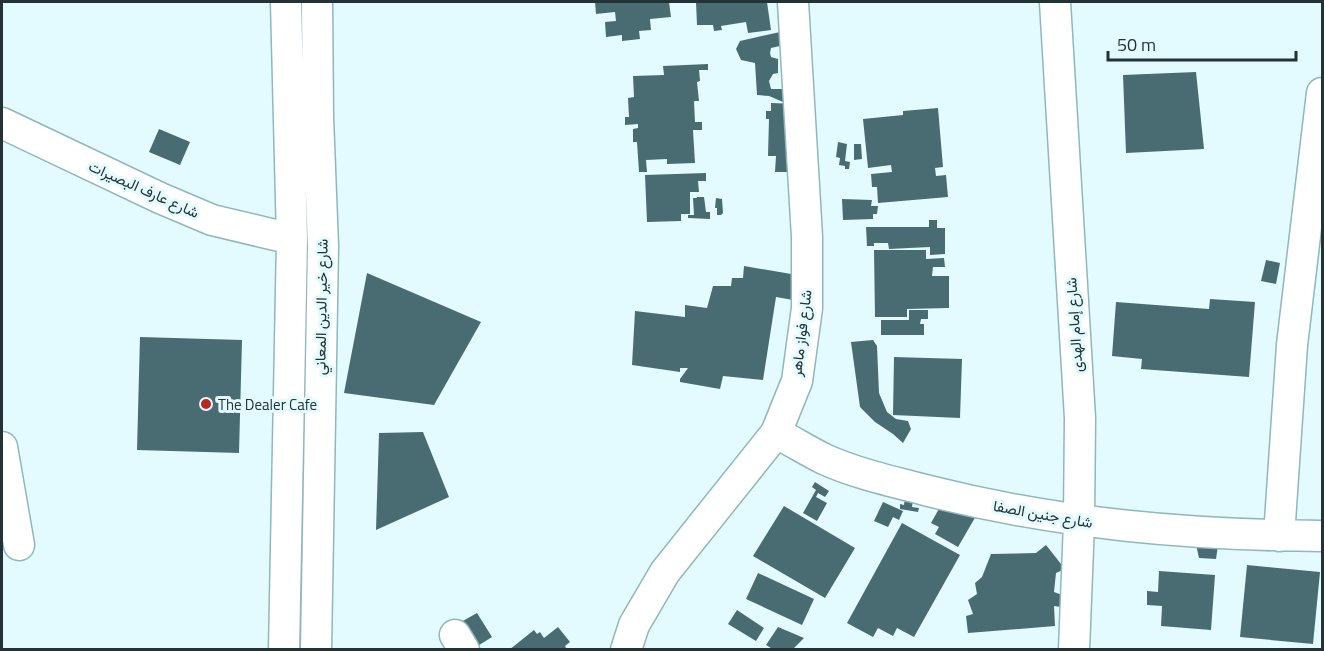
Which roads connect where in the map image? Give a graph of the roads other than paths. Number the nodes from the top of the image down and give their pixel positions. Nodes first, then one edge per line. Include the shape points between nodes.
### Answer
1 (286, 2) edge
2 (317, 2) edge
3 (793, 2) edge
4 (1054, 2) edge
5 (1323, 93) edge
6 (2, 123) edge
7 (292, 239) junction
8 (776, 433) junction
9 (2, 447) edge
10 (1079, 522) junction
11 (1279, 536) junction
12 (1323, 536) edge
13 (19, 545) dead end
14 (284, 650) edge
15 (316, 650) edge
16 (626, 650) edge
17 (1074, 650) edge

1 - 7 street, شارع خير الدين المعاني
2 - 15 street, شارع خير الدين المعاني via 323,246
3 - 8 street, شارع فواز ماهر via 807,237 807,309 797,381
4 - 10 street, شارع إمام الهدى via 1080,418
5 - 11 street via 1292,345
6 - 7 street, شارع عارف البصيرات via 212,220
7 - 14 street, شارع خير الدين المعاني
8 - 10 street, شارع جنين الصفا via 826,459 863,472 974,502
8 - 16 street, شارع فواز ماهر via 665,572 634,625
9 - 13 street
10 - 11 street, شارع جنين الصفا
10 - 17 street, شارع إمام الهدى
11 - 12 street, شارع جنين الصفا

